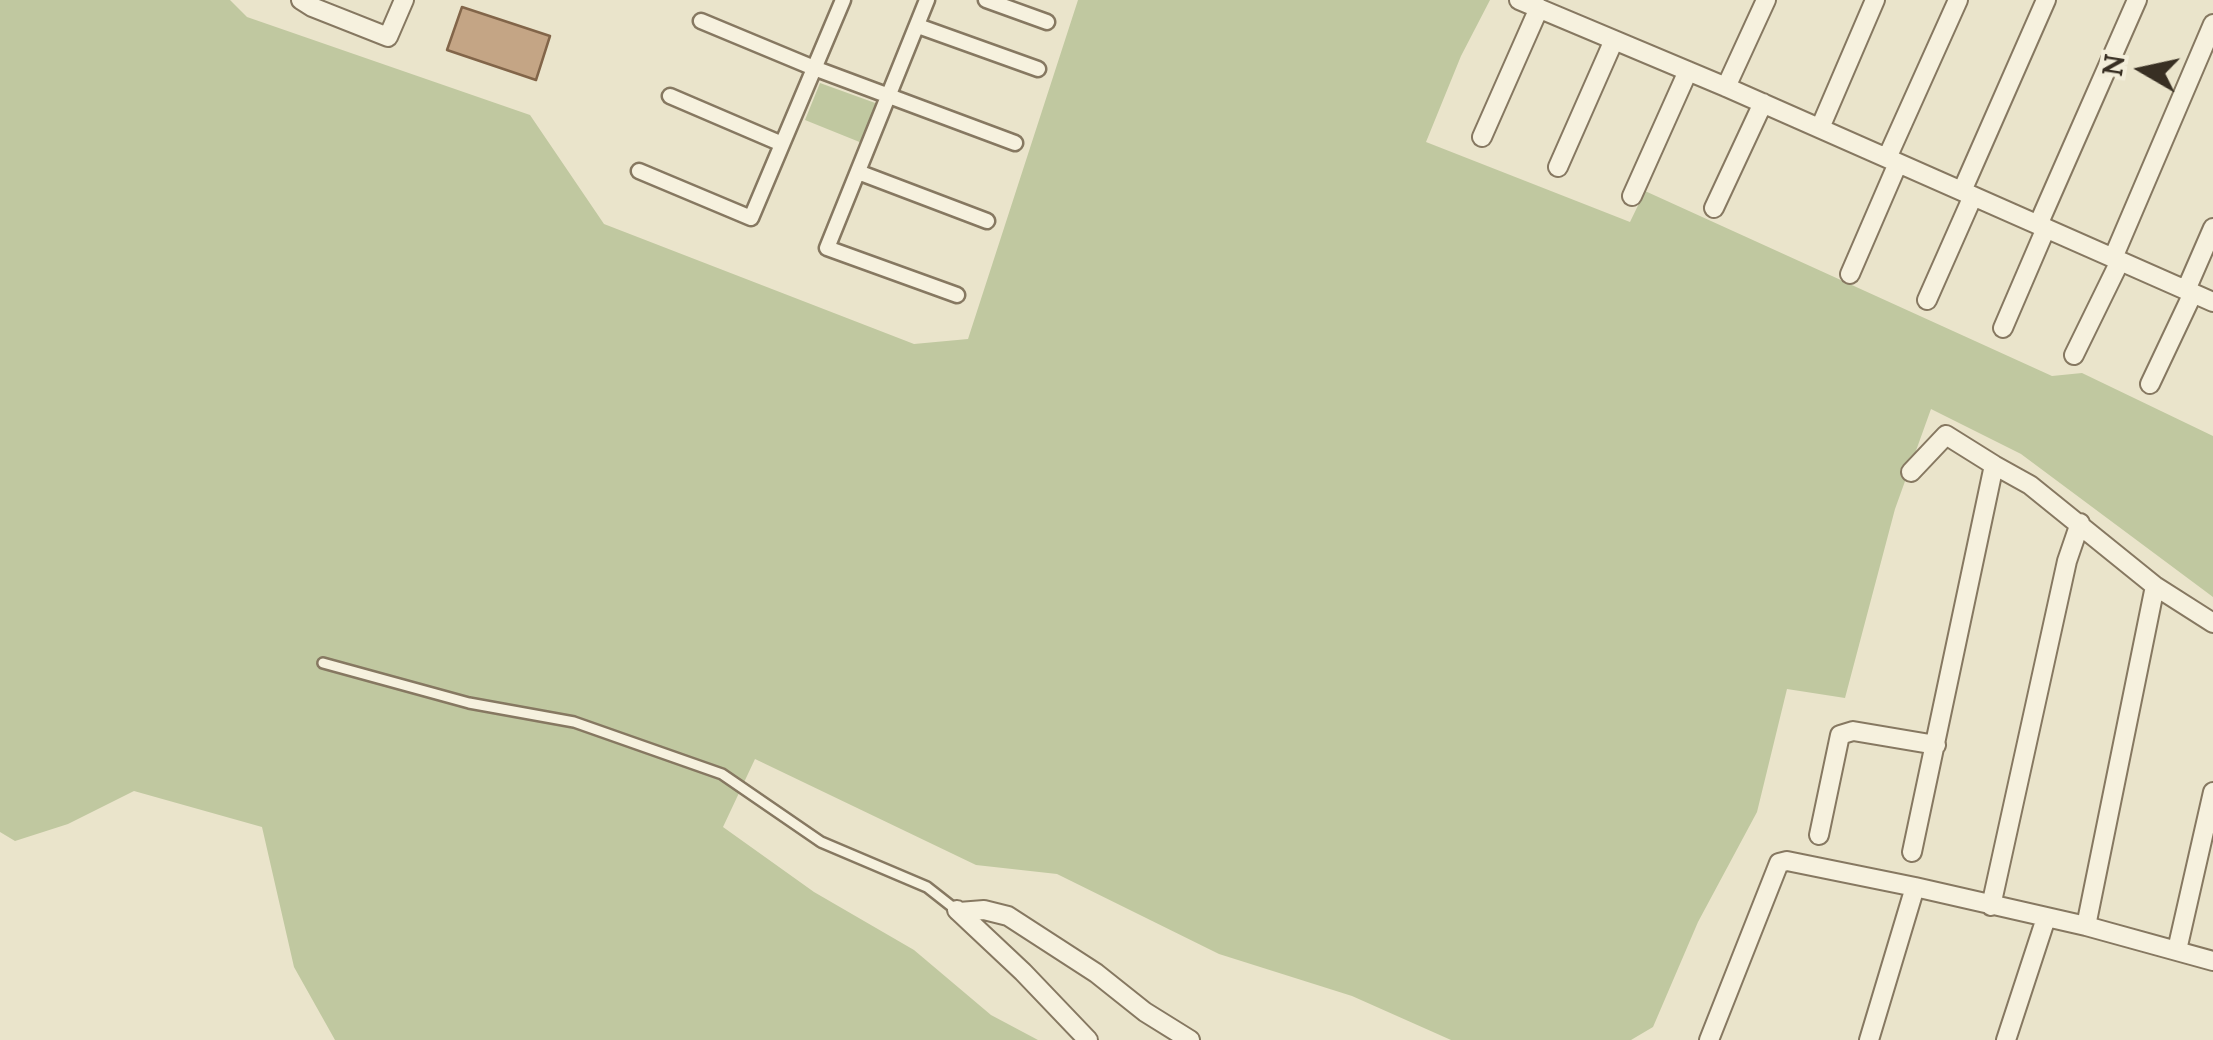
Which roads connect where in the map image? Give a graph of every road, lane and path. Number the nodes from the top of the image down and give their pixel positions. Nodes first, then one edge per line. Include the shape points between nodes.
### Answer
1 (404, 0) edge
2 (843, 0) edge
3 (927, 0) edge
4 (986, 0) edge
5 (1519, 0) edge
6 (1766, 0) edge
7 (1875, 0) edge
8 (1958, 0) edge
9 (2046, 0) edge
10 (2136, 0) edge
11 (313, 3) edge
12 (1539, 8) junction
13 (701, 21) dead end
14 (1047, 22) dead end
15 (2213, 24) edge
16 (918, 26) junction
17 (1614, 40) junction
18 (814, 68) junction
19 (1038, 69) dead end
20 (1688, 71) junction
21 (1726, 87) junction
22 (670, 96) dead end
23 (890, 96) junction
24 (1764, 104) junction
25 (1820, 128) junction
26 (1482, 137) dead end
27 (1015, 143) dead end
28 (782, 144) junction
29 (1893, 160) junction
30 (1558, 167) dead end
31 (638, 171) dead end
32 (858, 172) junction
33 (1967, 193) junction
34 (1632, 196) dead end
35 (1714, 208) dead end
36 (987, 221) dead end
37 (2042, 226) junction
38 (2213, 228) edge
39 (2117, 259) junction
40 (1850, 274) dead end
41 (2190, 291) junction
42 (957, 295) dead end
43 (1927, 300) dead end
44 (2213, 302) edge
45 (2003, 328) dead end
46 (2074, 355) dead end
47 (2150, 384) dead end
48 (1994, 465) junction
49 (1911, 472) dead end
50 (2080, 523) junction
51 (2155, 586) junction
52 (2213, 623) edge
53 (324, 663) dead end
54 (1936, 745) junction
55 (2213, 792) edge
56 (1819, 835) dead end
57 (1912, 852) dead end
58 (1915, 887) junction
59 (1990, 906) junction
60 (957, 911) junction
61 (2046, 918) junction
62 (2086, 926) junction
63 (2177, 950) junction
64 (2213, 961) edge
65 (1088, 1040) edge
66 (1190, 1040) edge
67 (1709, 1040) edge
68 (1869, 1040) edge
69 (2006, 1040) edge

1 - 11 street via 388,37
2 - 18 street
3 - 16 street
4 - 14 street
5 - 12 street
6 - 21 street
7 - 25 street
8 - 29 street
9 - 33 street
10 - 37 street
12 - 17 street
12 - 26 street
13 - 18 street
15 - 39 street
16 - 19 street
16 - 23 street
17 - 20 street
17 - 30 street
18 - 23 street
18 - 28 street
20 - 21 street
20 - 34 street
21 - 24 street
22 - 28 street
23 - 27 street
23 - 32 street
24 - 25 street
24 - 35 street
25 - 29 street
28 - 31 street via 751,218
29 - 33 street
29 - 40 street
32 - 36 street
32 - 42 street via 827,248
33 - 37 street
33 - 43 street
37 - 39 street
37 - 45 street
38 - 41 street
39 - 41 street
39 - 46 street
41 - 44 street
41 - 47 street
48 - 49 street via 1946,436
48 - 50 street
48 - 54 street
50 - 51 street
50 - 59 street
51 - 52 street
51 - 62 street
53 - 60 lane via 469,703 574,722 722,774 821,842 927,887
54 - 56 street via 1853,731 1840,735
54 - 57 street
55 - 63 street
58 - 59 street
58 - 67 street via 1778,862
58 - 68 street
59 - 61 street
60 - 65 street
60 - 66 street via 1008,916
61 - 62 street
61 - 69 street
62 - 63 street
63 - 64 street

